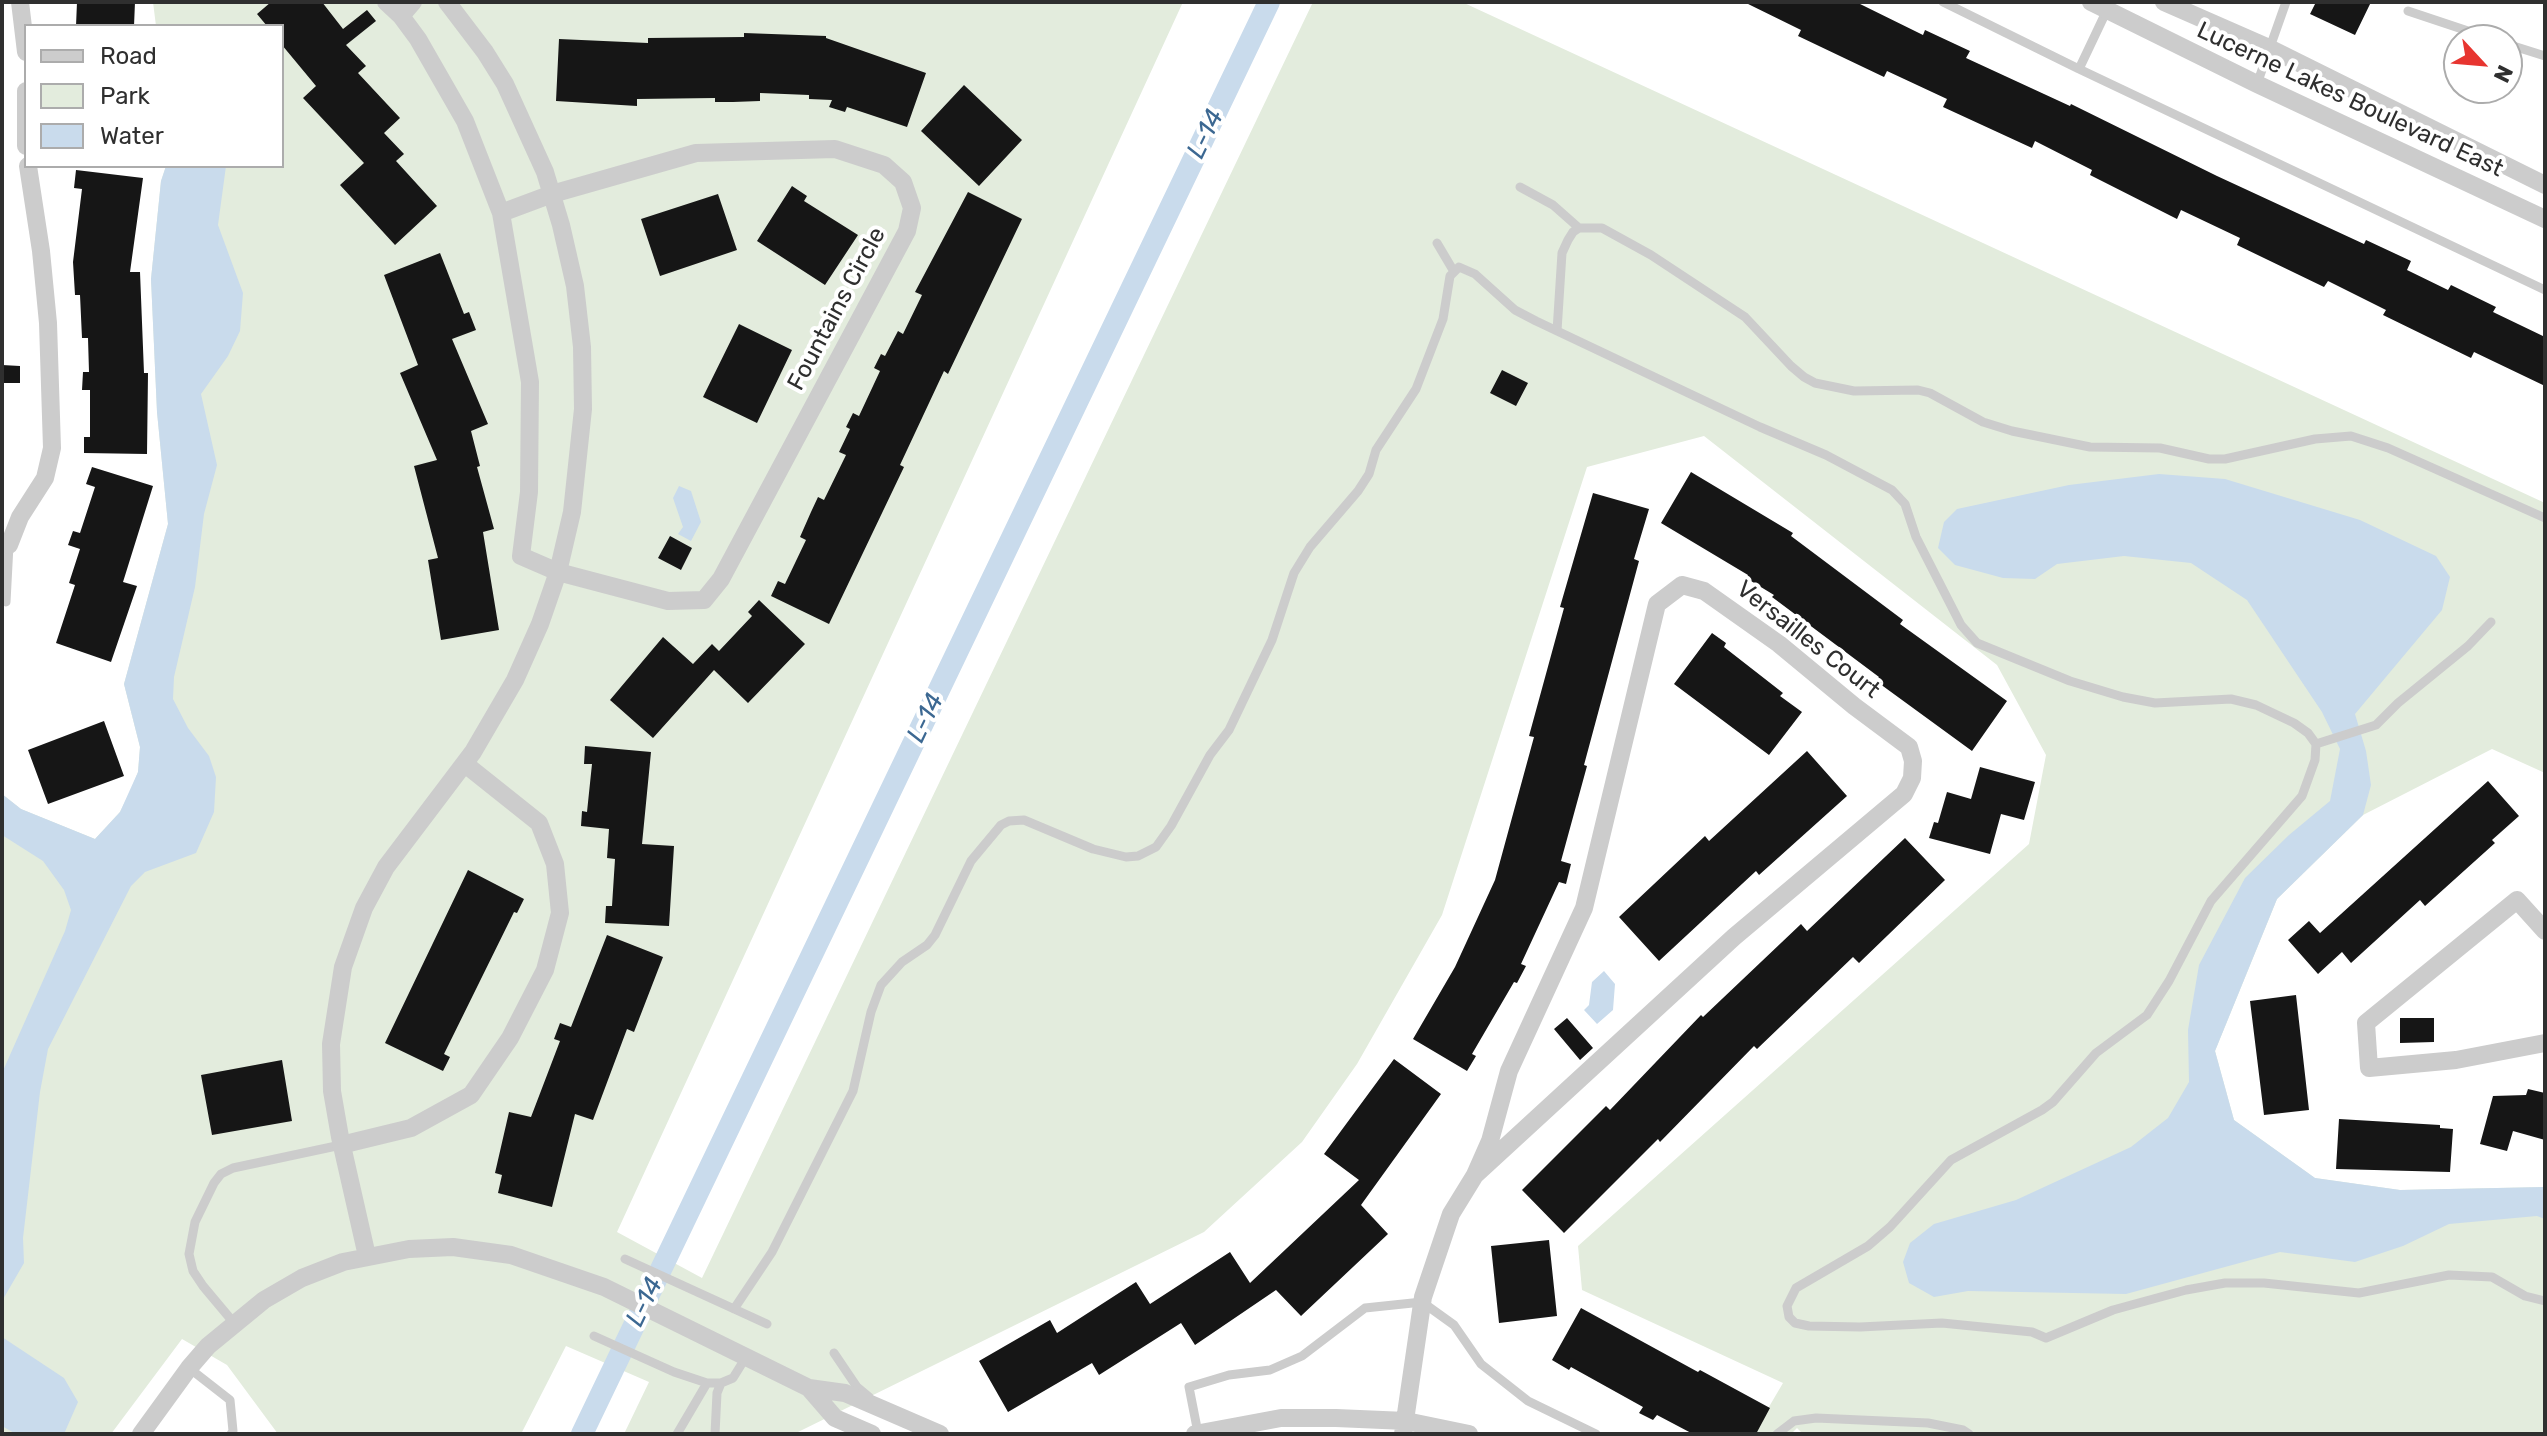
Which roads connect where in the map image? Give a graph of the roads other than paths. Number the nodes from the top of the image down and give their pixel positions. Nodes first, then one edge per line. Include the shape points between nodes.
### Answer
1 (20, 2) edge
2 (386, 2) edge
3 (447, 2) edge
4 (1943, 2) edge
5 (2164, 2) edge
6 (2286, 2) edge
7 (2103, 5) edge
8 (407, 9) edge
9 (2408, 11) dead end
10 (2447, 24) edge
11 (24, 35) edge
12 (2269, 48) junction
13 (2523, 49) edge
14 (2545, 56) edge
15 (2079, 69) junction
16 (2257, 84) junction
17 (28, 168) edge
18 (2545, 185) edge
19 (1520, 187) dead end
20 (552, 194) junction
21 (501, 213) junction
22 (2545, 219) edge
23 (1579, 228) junction
24 (1437, 243) dead end
25 (1453, 270) junction
26 (2545, 290) edge
27 (1557, 331) junction
28 (2545, 518) edge
29 (6, 544) edge
30 (558, 572) junction
31 (6, 602) dead end
32 (2491, 622) dead end
33 (2316, 744) junction
34 (465, 764) junction
35 (2545, 931) edge
36 (2545, 1043) edge
37 (341, 1145) junction
38 (1475, 1175) junction
39 (367, 1256) junction
40 (625, 1259) dead end
41 (2545, 1301) edge
42 (1422, 1302) junction
43 (734, 1309) junction
44 (234, 1323) junction
45 (767, 1324) dead end
46 (594, 1336) dead end
47 (834, 1353) dead end
48 (746, 1357) junction
49 (189, 1368) junction
50 (707, 1383) junction
51 (721, 1383) junction
52 (809, 1388) junction
53 (884, 1410) junction
54 (1404, 1427) edge
55 (141, 1434) edge
56 (231, 1434) edge
57 (677, 1434) edge
58 (715, 1434) edge
59 (872, 1434) edge
60 (940, 1434) edge
61 (1197, 1434) edge
62 (1469, 1434) edge
63 (1596, 1434) edge
64 (1777, 1434) edge
65 (1969, 1434) edge

1 - 11 street
2 - 8 street
3 - 20 street via 505,84
4 - 15 lane
5 - 12 street, Lucerne Lakes Boulevard East
6 - 12 lane
7 - 15 lane
7 - 16 street, Lucerne Lakes Boulevard East
8 - 21 street via 418,39 465,121
9 - 10 lane
12 - 16 lane
12 - 18 street, Lucerne Lakes Boulevard East
13 - 14 lane
15 - 26 lane
16 - 22 street, Lucerne Lakes Boulevard East
17 - 29 street via 48,323 52,448 45,478
19 - 23 lane via 1553,205
20 - 21 street
20 - 30 street via 575,286 583,409 572,512
20 - 30 street, Fountains Circle via 696,153 835,149 884,165 903,182 912,208 907,231 721,579 704,600 668,601
21 - 30 street via 530,382 529,492 521,556
23 - 27 lane via 1562,253
23 - 28 lane via 1614,232 1697,284 1745,317 1791,366 1815,383 1854,391 1918,390 2012,431 2090,447 2160,448 2209,459 2351,436
24 - 25 lane
25 - 27 lane via 1459,267 1475,274 1515,310
25 - 43 lane via 1443,319 1416,389 1376,450 1358,491 1294,573 1272,640 1229,730 1171,826 1156,847 1126,857 1024,820 1009,821 990,837 961,879 935,935 881,985 853,1091 768,1261
27 - 33 lane via 1892,490 1905,504 1961,625 1977,643 2123,697 2155,703 2231,699 2256,705 2294,723
29 - 31 lane
30 - 34 street via 515,680
32 - 33 lane via 2376,725
33 - 41 lane via 2302,796 2211,901 2147,1015 2096,1053 2053,1102 1951,1160 1868,1246 1801,1284 1789,1299 1789,1317 1800,1326 1942,1323 2046,1338 2113,1310 2225,1283 2359,1293 2449,1275 2492,1277
34 - 37 street via 386,867 347,952 331,1044
34 - 37 street via 539,823 555,864 560,913 545,970 510,1038 471,1095 411,1128
35 - 36 street via 2517,900 2366,1023 2369,1068 2456,1060
37 - 39 street
37 - 44 lane via 233,1168 214,1183 195,1222 189,1254 193,1271
38 - 38 street, Versailles Court via 1702,965 1904,794 1912,778 1909,747 1704,591 1682,585 1657,604 1584,908 1509,1071
38 - 42 street, Versailles Court via 1451,1214
39 - 44 street via 302,1278
39 - 48 street via 453,1247 553,1268 604,1287
40 - 43 lane
42 - 54 street, Versailles Court
42 - 61 lane via 1365,1308 1302,1356 1270,1370 1189,1387
42 - 63 lane via 1454,1325 1481,1364 1528,1401
43 - 45 lane
44 - 49 street
46 - 50 lane
47 - 53 lane via 857,1387
48 - 51 lane via 733,1378
48 - 52 street
49 - 55 street
49 - 56 lane via 230,1400
50 - 51 lane
50 - 57 lane
51 - 58 lane
52 - 53 street via 845,1393
52 - 59 street via 835,1418
53 - 60 street
54 - 61 street via 1281,1418
54 - 62 street
64 - 65 lane via 1794,1421 1816,1418 1928,1423

